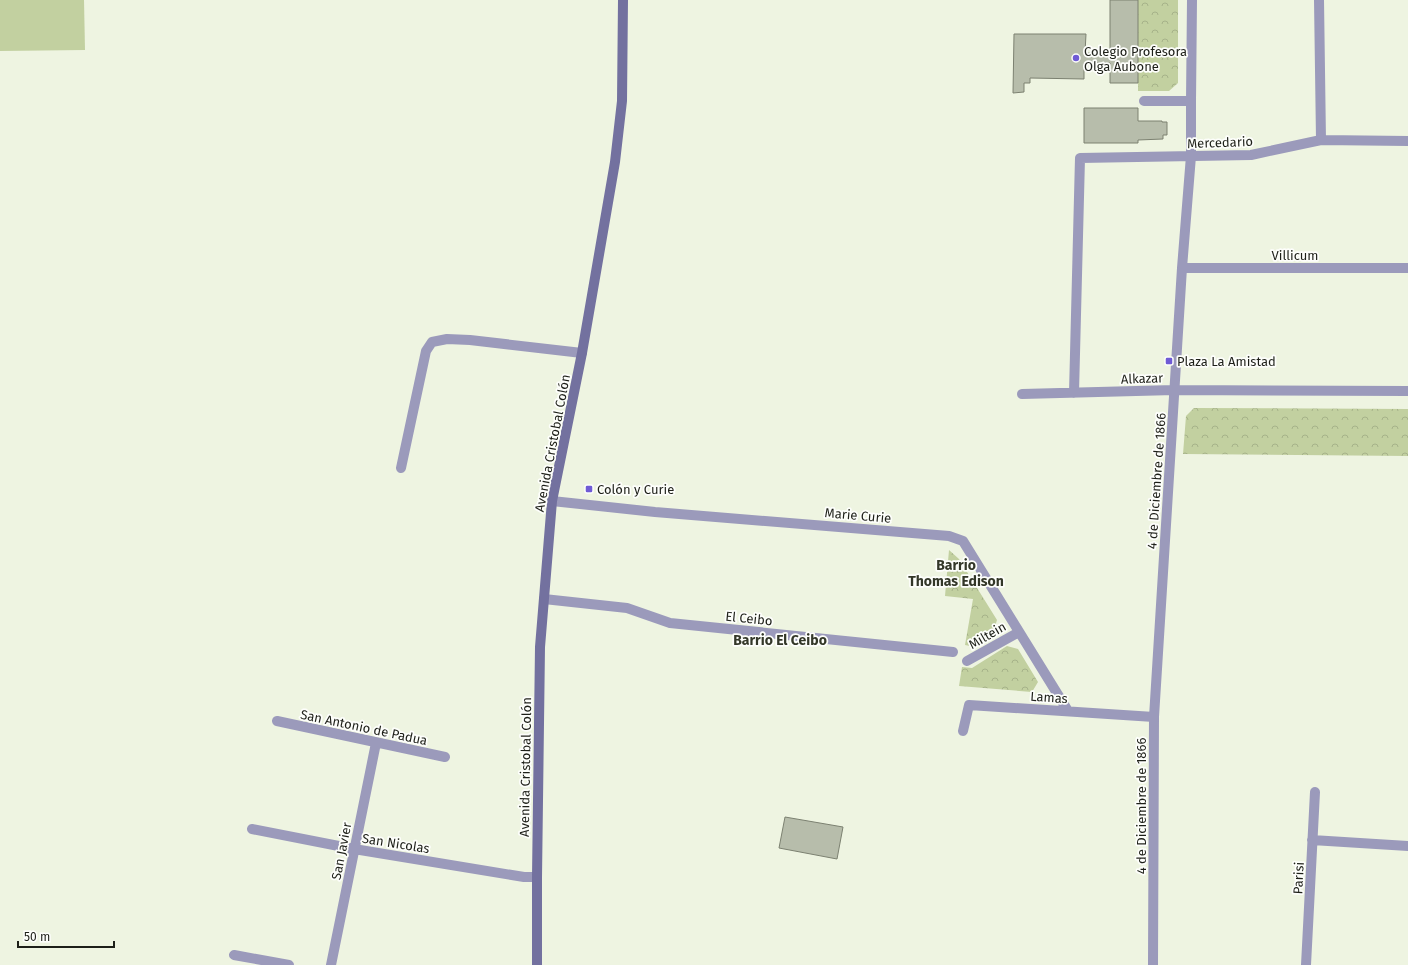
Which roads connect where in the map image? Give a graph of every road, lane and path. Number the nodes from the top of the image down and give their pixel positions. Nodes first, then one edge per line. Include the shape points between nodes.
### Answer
1 (623, 0) edge
2 (1192, 0) edge
3 (1319, 0) edge
4 (1144, 101) dead end
5 (1190, 102) junction
6 (1322, 140) junction
7 (1408, 141) edge
8 (1191, 156) junction
9 (1182, 268) junction
10 (1408, 268) edge
11 (582, 353) junction
12 (1174, 390) junction
13 (1408, 391) edge
14 (1074, 393) junction
15 (1022, 394) dead end
16 (401, 468) dead end
17 (552, 501) junction
18 (544, 599) junction
19 (1019, 632) junction
20 (953, 652) dead end
21 (967, 661) dead end
22 (1068, 711) junction
23 (1154, 716) junction
24 (277, 721) dead end
25 (963, 731) dead end
26 (376, 743) junction
27 (445, 757) dead end
28 (1315, 792) dead end
29 (252, 829) dead end
30 (1312, 840) junction
31 (1408, 846) edge
32 (354, 849) junction
33 (537, 877) junction
34 (234, 955) dead end
35 (289, 965) edge
36 (331, 965) edge
37 (537, 965) edge
38 (1153, 965) edge
39 (1306, 965) edge

1 - 11 main road, Avenida Cristobal Colón via 622,101 615,162
2 - 5 street, 4 de Diciembre de 1866
3 - 6 street
4 - 5 street
5 - 8 street, 4 de Diciembre de 1866
6 - 7 street, Mercedario
6 - 8 street, Mercedario via 1250,155
8 - 9 street, 4 de Diciembre de 1866
8 - 14 street, Mercedario via 1080,158
9 - 10 street, Villicum
9 - 12 street, 4 de Diciembre de 1866
11 - 16 street via 470,340 447,339 432,342 426,351
11 - 17 main road, Avenida Cristobal Colón
12 - 13 street, Alkazar
12 - 14 street, Alkazar
12 - 23 street, 4 de Diciembre de 1866
14 - 15 street, Alkazar
17 - 18 main road, Avenida Cristobal Colón
17 - 19 street, Marie Curie via 949,536 963,542
18 - 20 street, El Ceibo via 627,608 670,623
18 - 33 main road, Avenida Cristobal Colón via 540,647
19 - 21 street, Miltein
19 - 22 street, Marie Curie
22 - 23 street, Lamas
22 - 25 street, Lamas via 969,705
23 - 38 street, 4 de Diciembre de 1866
24 - 26 street, San Antonio de Padua
26 - 27 street, San Antonio de Padua
26 - 32 street, San Javier
28 - 30 street, Parisi
29 - 32 street, San Nicolas
30 - 31 street
30 - 39 street, Parisi
32 - 33 street, San Nicolas
32 - 36 street, San Javier
33 - 37 main road, Avenida Cristobal Colón
34 - 35 street

